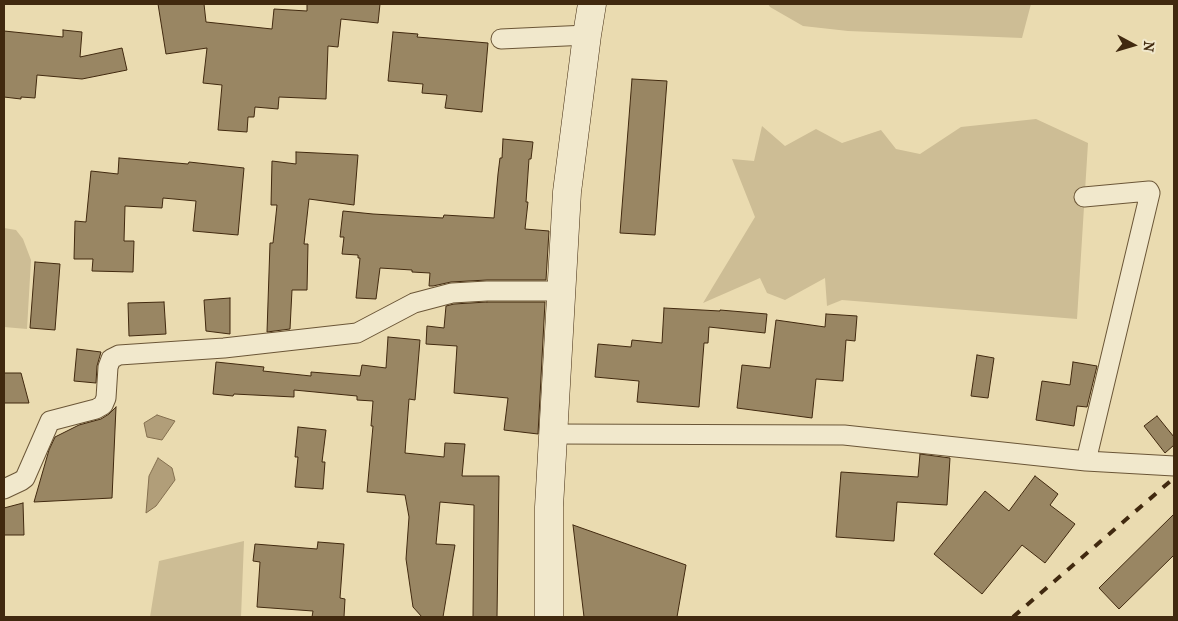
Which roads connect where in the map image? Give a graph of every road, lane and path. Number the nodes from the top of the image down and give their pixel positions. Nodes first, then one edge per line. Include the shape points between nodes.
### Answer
1 (592, 4) edge
2 (587, 35) junction
3 (501, 39) dead end
4 (1084, 197) dead end
5 (561, 291) junction
6 (553, 434) junction
7 (1086, 461) junction
8 (1174, 466) edge
9 (4, 488) edge
10 (549, 617) edge

1 - 2 main road
2 - 3 street
2 - 5 main road via 567,192
4 - 7 street via 1150,193
5 - 6 main road
5 - 9 street via 452,293 414,303 356,333 224,348 119,355 111,359 108,367 103,406 50,421 25,478
6 - 7 street via 844,436
6 - 10 main road
7 - 8 street

